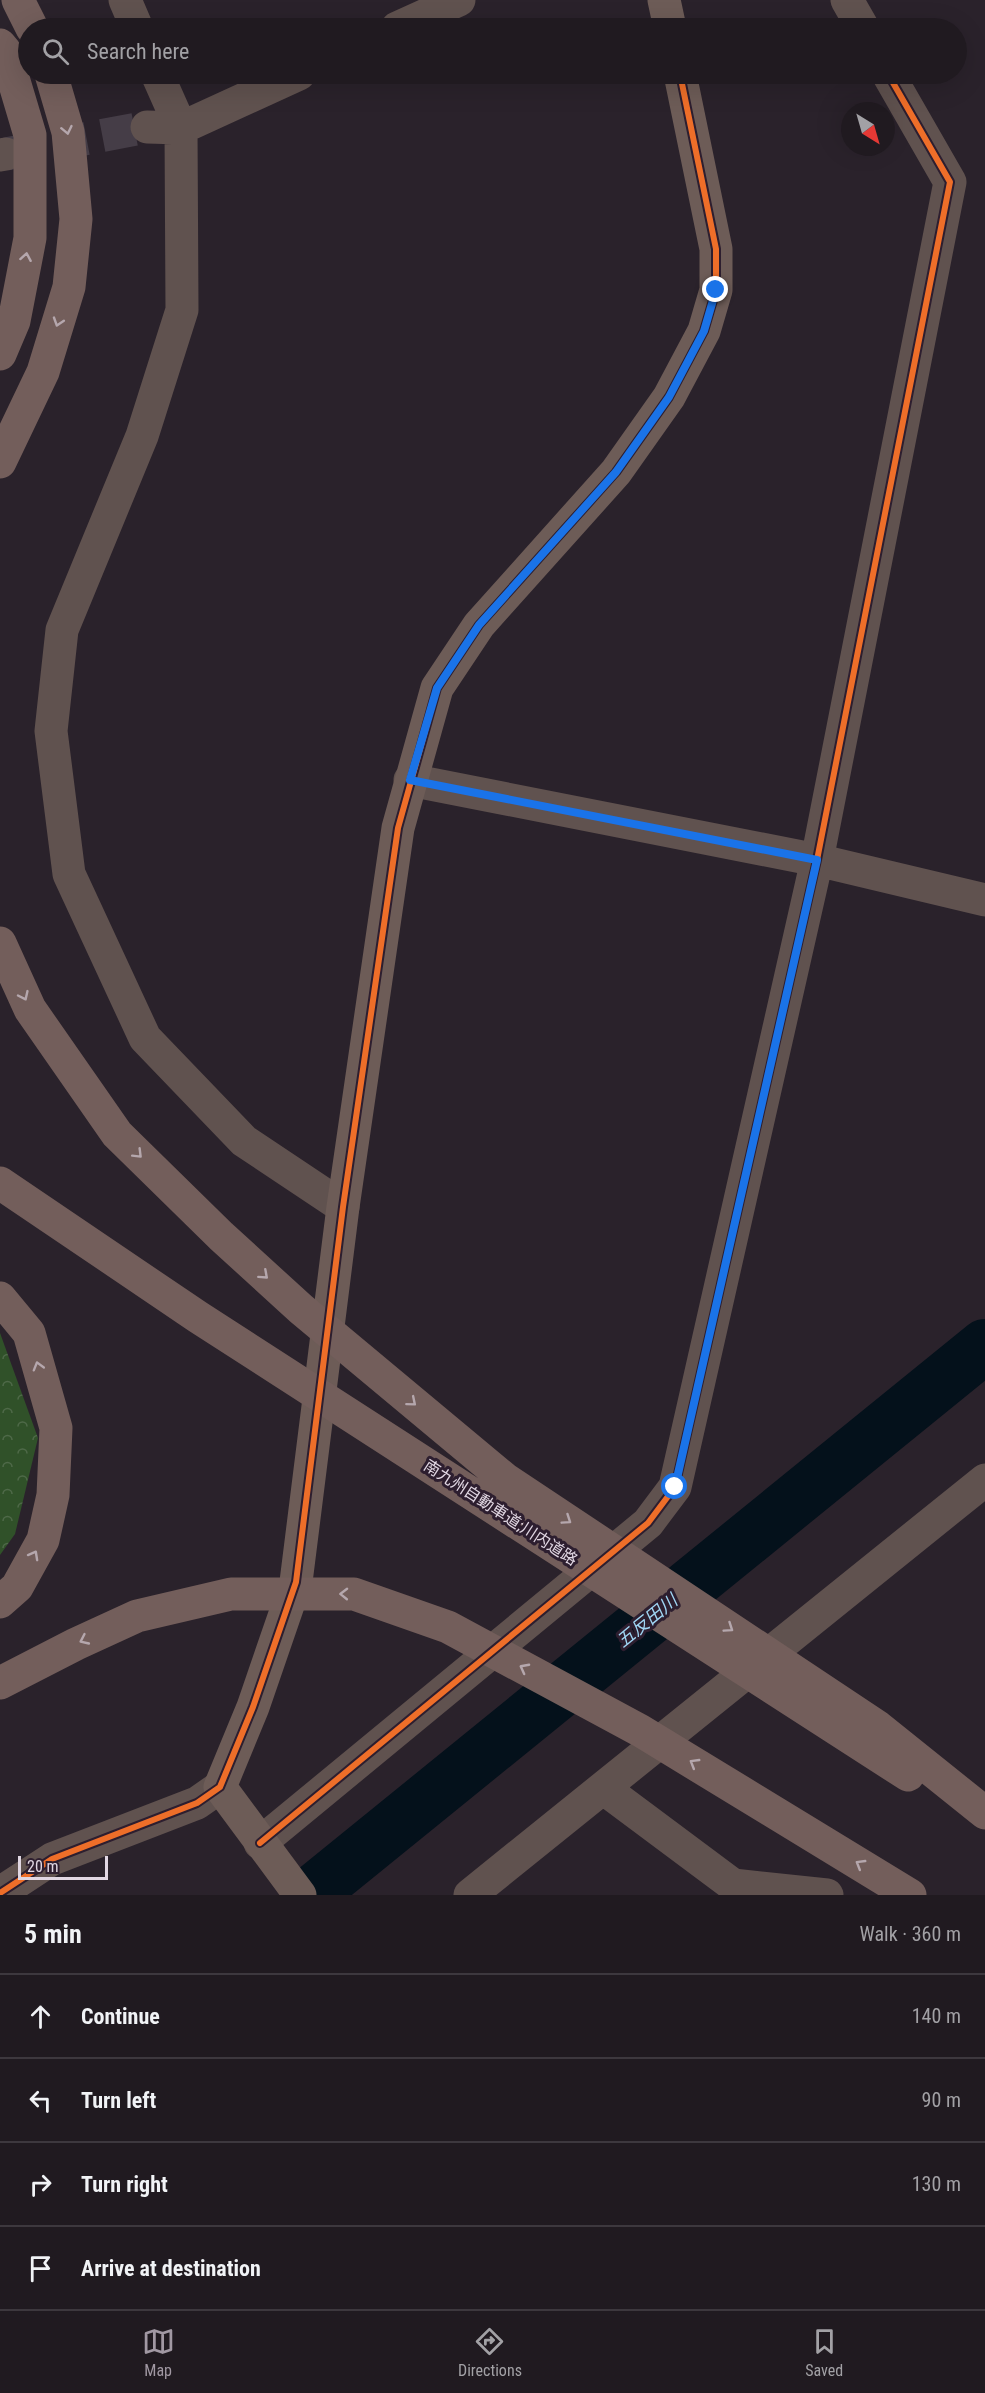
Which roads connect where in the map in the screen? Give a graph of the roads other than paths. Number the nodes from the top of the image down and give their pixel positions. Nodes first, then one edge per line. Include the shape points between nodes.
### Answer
1 (18, 0) edge
2 (125, 0) edge
3 (459, 0) edge
4 (664, 0) edge
5 (846, 0) edge
6 (27, 18) edge
7 (133, 18) edge
8 (419, 18) edge
9 (668, 18) edge
10 (857, 18) edge
11 (0, 45) edge
12 (54, 84) edge
13 (161, 84) edge
14 (278, 84) edge
15 (682, 84) edge
16 (894, 84) edge
17 (147, 127) tunnel mouth
18 (181, 128) junction
19 (0, 354) edge
20 (0, 462) edge
21 (410, 780) junction
22 (817, 860) junction
23 (985, 900) edge
24 (0, 943) edge
25 (0, 1183) edge
26 (0, 1201) edge
27 (343, 1207) junction
28 (0, 1298) edge
29 (198, 1317) junction
30 (985, 1480) edge
31 (0, 1602) edge
32 (0, 1683) edge
33 (220, 1787) junction
34 (603, 1788) junction
35 (985, 1813) edge
36 (985, 1824) edge
37 (268, 1853) junction
38 (0, 1893) edge
39 (300, 1895) edge
40 (471, 1895) edge
41 (827, 1895) edge
42 (910, 1895) edge

1 - 6 highway
2 - 7 street
3 - 8 street
4 - 9 street
5 - 10 street
19 -> 11 highway via 14,321 30,238 30,135
12 -> 20 highway via 68,132 76,219 69,287 43,372
13 - 18 street
14 - 18 street
15 - 21 street via 716,249 716,290 704,331 669,397 616,472 479,625 437,688
16 - 22 street via 950,182
17 - 18 street
18 - 27 street via 182,310 142,436 62,630 51,731 69,873 145,1038 244,1141
21 - 22 street
21 - 27 street via 398,828
22 - 23 street
22 - 37 street via 675,1487 648,1524
24 -> 35 highway via 30,1009 117,1134 301,1309 505,1479 878,1727
25 - 29 highway, 南九州自動車道;川内道路
26 - 29 highway, 南九州自動車道;川内道路
27 - 33 street via 296,1582 253,1707
31 -> 28 highway via 16,1587 43,1540 53,1495 56,1428 29,1333
29 - 36 highway, 南九州自動車道;川内道路
30 - 34 street
42 -> 32 highway via 641,1731 437,1623 354,1594 231,1594 137,1616
33 - 37 street
33 - 38 street via 197,1803 52,1859
34 - 40 street
34 - 41 street via 734,1885
37 - 39 street

